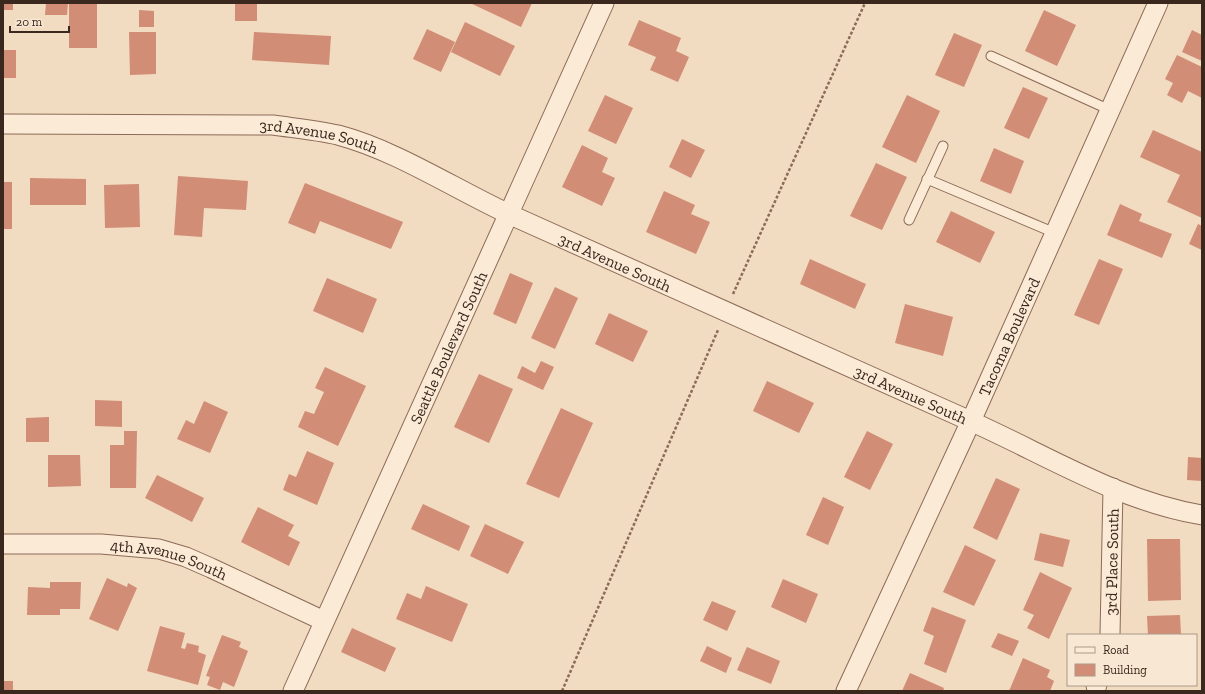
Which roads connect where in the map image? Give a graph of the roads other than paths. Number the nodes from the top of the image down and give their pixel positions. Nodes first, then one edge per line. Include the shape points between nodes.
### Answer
1 (604, 3) edge
2 (1158, 3) edge
3 (991, 56) dead end
4 (1110, 110) junction
5 (3, 124) edge
6 (943, 146) dead end
7 (927, 179) junction
8 (508, 214) junction
9 (909, 220) dead end
10 (1055, 233) junction
11 (971, 421) junction
12 (1113, 488) junction
13 (1202, 516) edge
14 (3, 544) edge
15 (324, 621) junction
16 (1110, 634) edge
17 (293, 691) edge
18 (846, 691) edge

1 - 8 street, Seattle Boulevard South
2 - 4 street, Tacoma Boulevard
3 - 4 lane
4 - 10 street, Tacoma Boulevard
5 - 8 street, 3rd Avenue South via 272,125 307,129 339,136 372,148
6 - 7 lane
7 - 9 lane
7 - 10 lane
8 - 11 street, 3rd Avenue South
8 - 15 street, Seattle Boulevard South
10 - 11 street, Tacoma Boulevard
11 - 12 street, 3rd Avenue South
11 - 18 street, Tacoma Boulevard
12 - 13 street, 3rd Avenue South via 1172,510
12 - 16 street, 3rd Place South
14 - 15 street, 4th Avenue South via 101,544 159,549 186,557
15 - 17 street, Seattle Boulevard South

